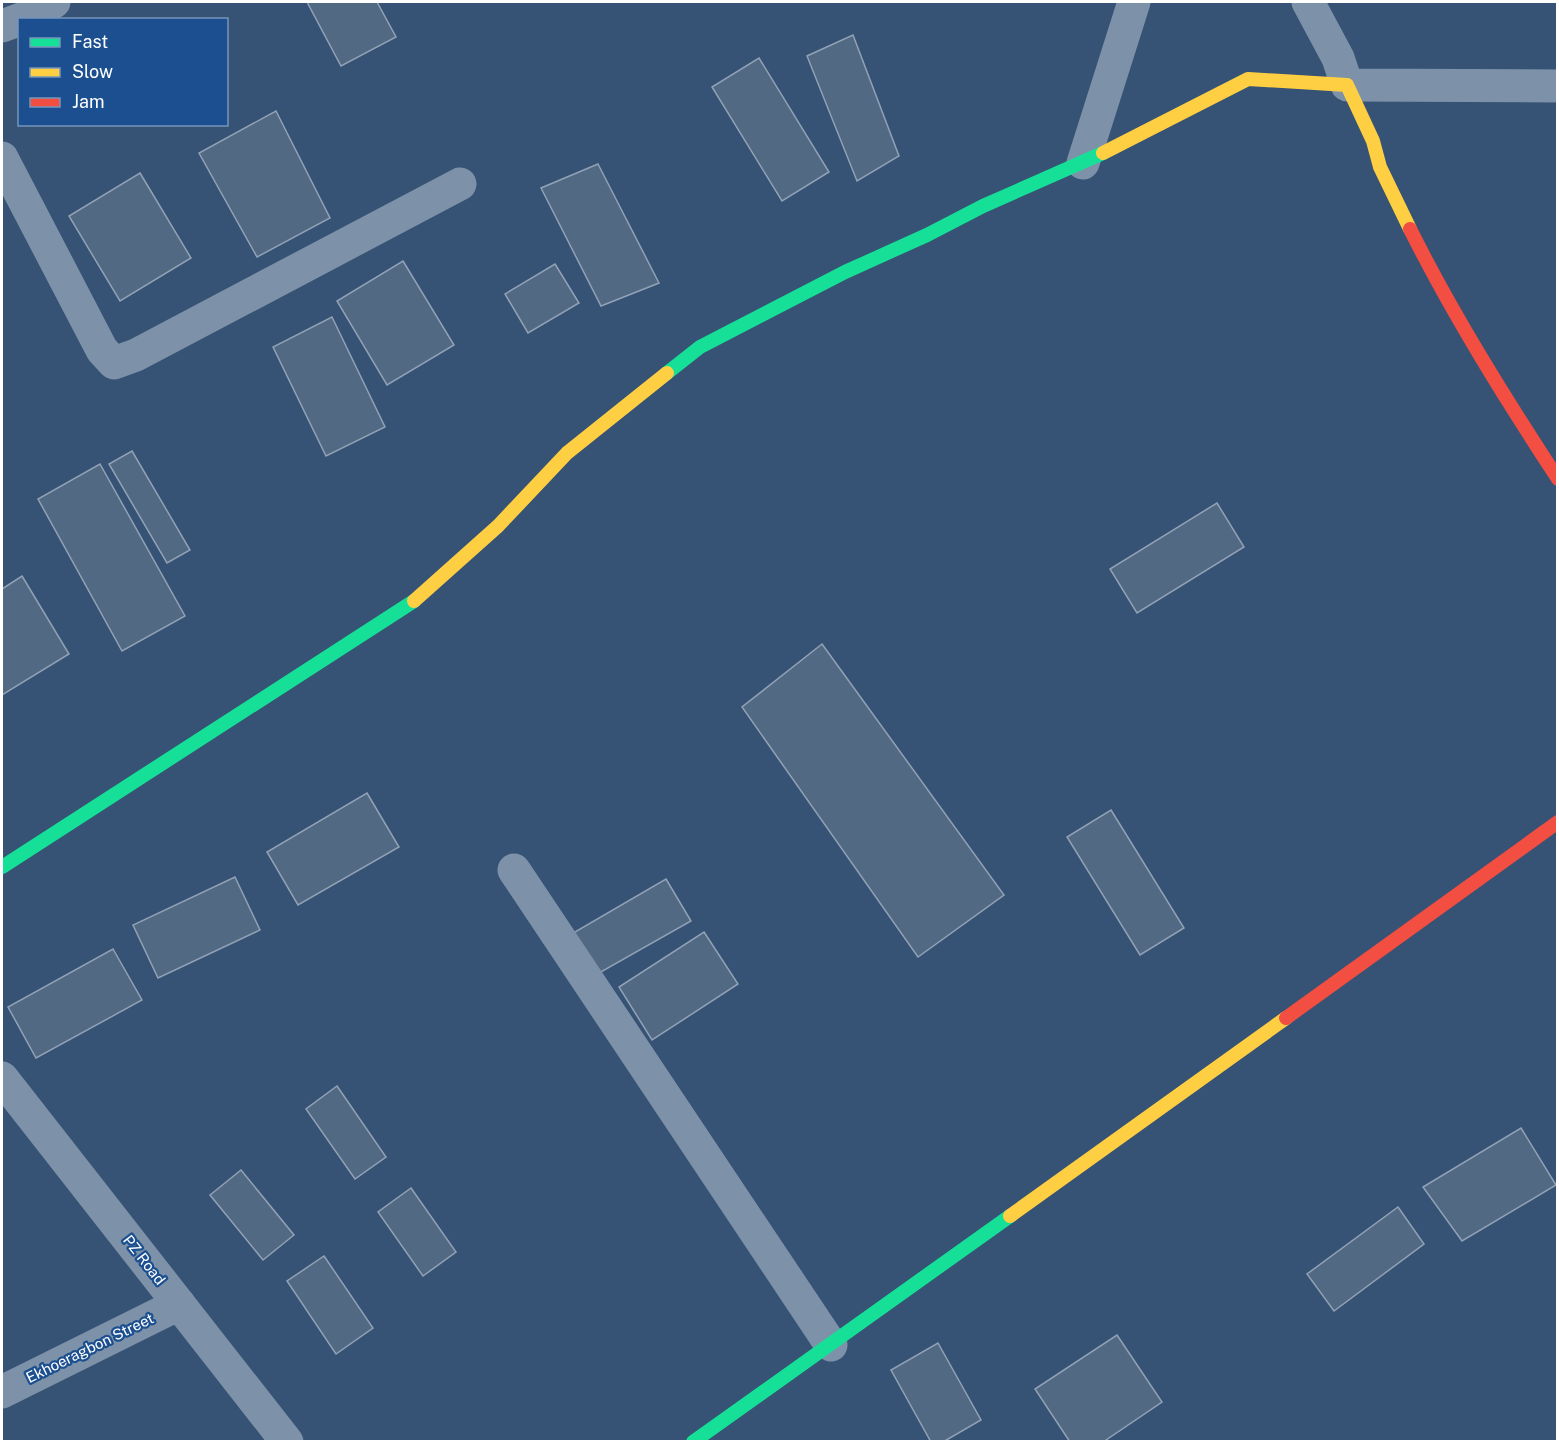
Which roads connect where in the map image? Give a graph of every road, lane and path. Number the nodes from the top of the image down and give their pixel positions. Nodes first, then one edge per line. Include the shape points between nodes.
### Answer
1 (1134, 2) edge
2 (1308, 2) edge
3 (44, 11) edge
4 (24, 18) edge
5 (18, 20) edge
6 (2, 26) edge
7 (1347, 85) junction
8 (1557, 86) edge
9 (2, 158) edge
10 (1083, 163) junction
11 (460, 184) dead end
12 (1557, 478) edge
13 (1557, 822) edge
14 (2, 867) edge
15 (514, 870) dead end
16 (2, 1078) edge
17 (179, 1304) junction
18 (831, 1345) junction
19 (2, 1392) edge
20 (287, 1442) edge
21 (693, 1442) edge

1 - 10 street
2 - 7 street via 1338,58
3 - 4 street
5 - 6 street
7 - 8 street
7 - 10 street via 1248,79
7 - 12 street via 1373,141 1380,167 1432,273
9 - 11 street via 102,350 114,363 136,355
10 - 14 street via 845,272 700,347 567,453 498,526 418,598
13 - 18 street
15 - 18 street
16 - 17 street, PZ Road
17 - 19 street, Ekhoeragbon Street
17 - 20 street, PZ Road
18 - 21 street

